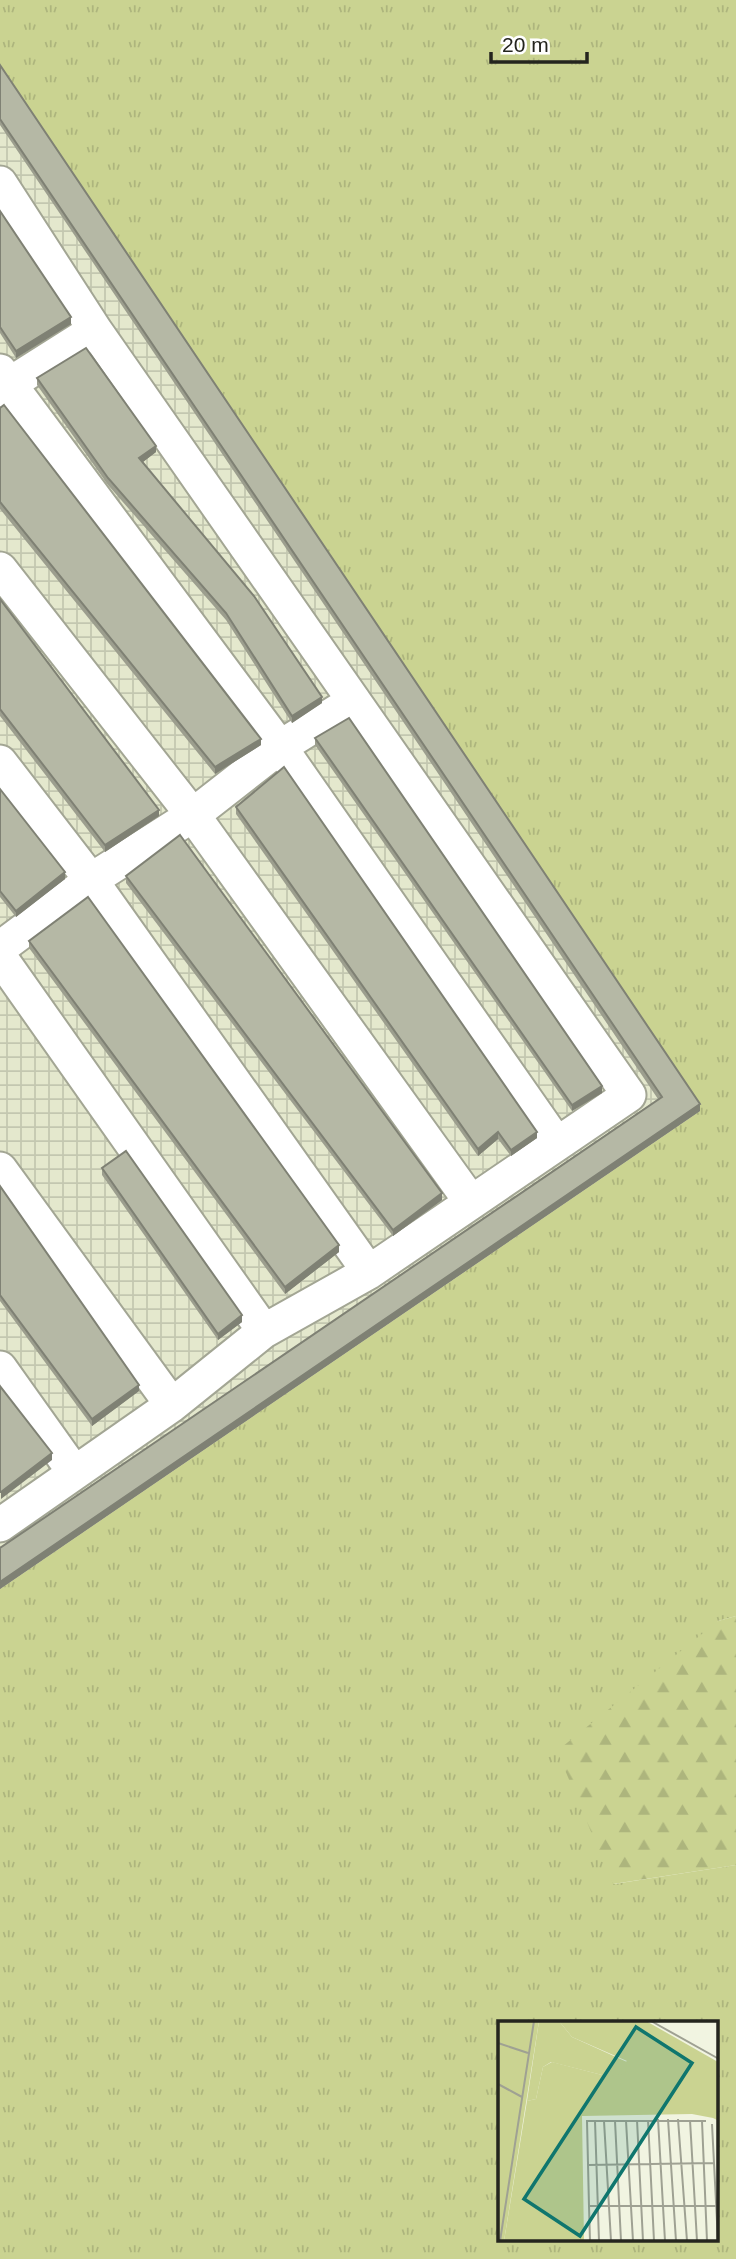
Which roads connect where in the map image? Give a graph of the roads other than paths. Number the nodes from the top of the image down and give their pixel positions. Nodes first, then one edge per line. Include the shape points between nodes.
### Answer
1 (0, 183) edge
2 (95, 330) junction
3 (3, 382) edge
4 (0, 569) edge
5 (354, 701) junction
6 (280, 747) junction
7 (0, 762) edge
8 (193, 815) junction
9 (91, 880) junction
10 (0, 948) edge
11 (0, 957) edge
12 (557, 1144) junction
13 (0, 1170) edge
14 (471, 1202) junction
15 (369, 1272) junction
16 (264, 1331) junction
17 (0, 1368) edge
18 (172, 1405) junction
19 (74, 1472) junction
20 (0, 1525) edge

1 - 2 lane
2 - 3 lane
2 - 5 lane
3 - 6 lane
4 - 8 lane
5 - 6 lane
5 - 12 lane via 629,1095
6 - 8 lane
6 - 12 lane
7 - 9 lane
8 - 9 lane
8 - 14 lane
9 - 10 lane
9 - 15 lane
11 - 16 lane
12 - 14 lane
13 - 18 lane
14 - 15 lane
15 - 16 lane
16 - 18 lane
17 - 19 lane
18 - 19 lane
19 - 20 lane

